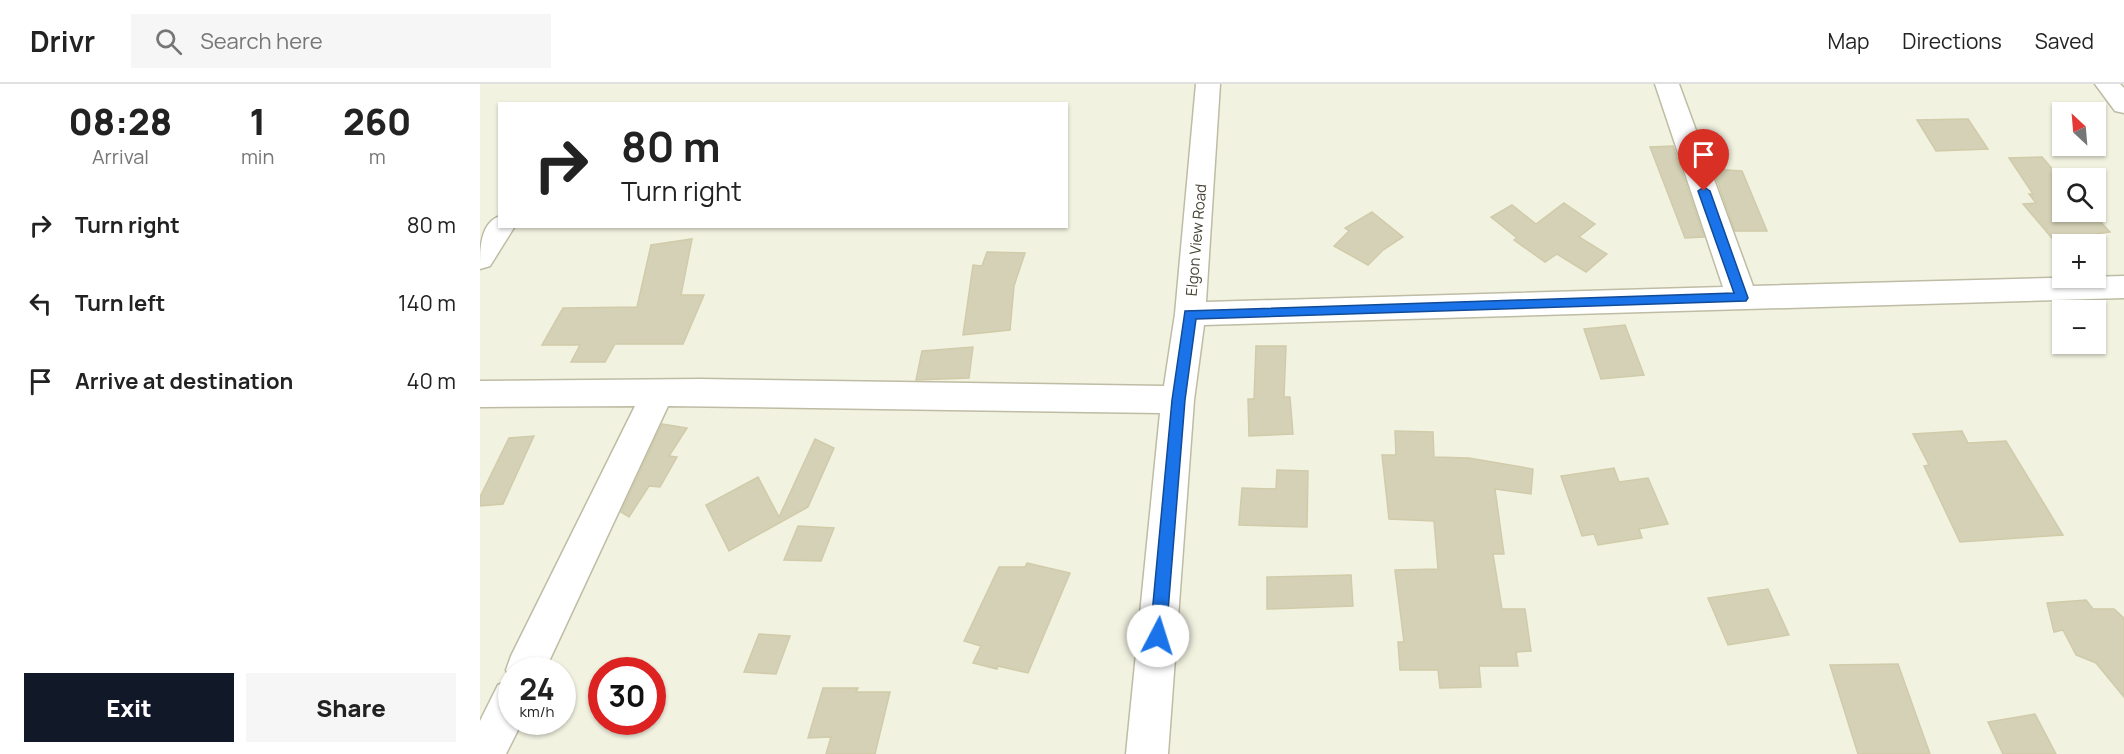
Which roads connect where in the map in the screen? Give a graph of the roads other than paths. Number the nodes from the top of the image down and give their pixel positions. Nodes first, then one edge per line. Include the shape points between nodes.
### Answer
1 (1208, 84) edge
2 (1667, 84) edge
3 (2107, 84) edge
4 (2124, 105) edge
5 (500, 228) edge
6 (480, 258) edge
7 (2124, 287) edge
8 (1742, 298) junction
9 (1190, 314) junction
10 (658, 392) junction
11 (480, 394) edge
12 (1178, 400) junction
13 (531, 657) edge
14 (498, 728) edge
15 (485, 754) edge
16 (1147, 754) edge

1 - 9 street, Elgon View Road
2 - 8 street
3 - 4 street
5 - 6 street
7 - 8 street
8 - 9 street
9 - 12 street, Elgon View Road
10 - 11 street
10 - 12 street
10 - 13 street
12 - 16 street, Elgon View Road
14 - 15 street

